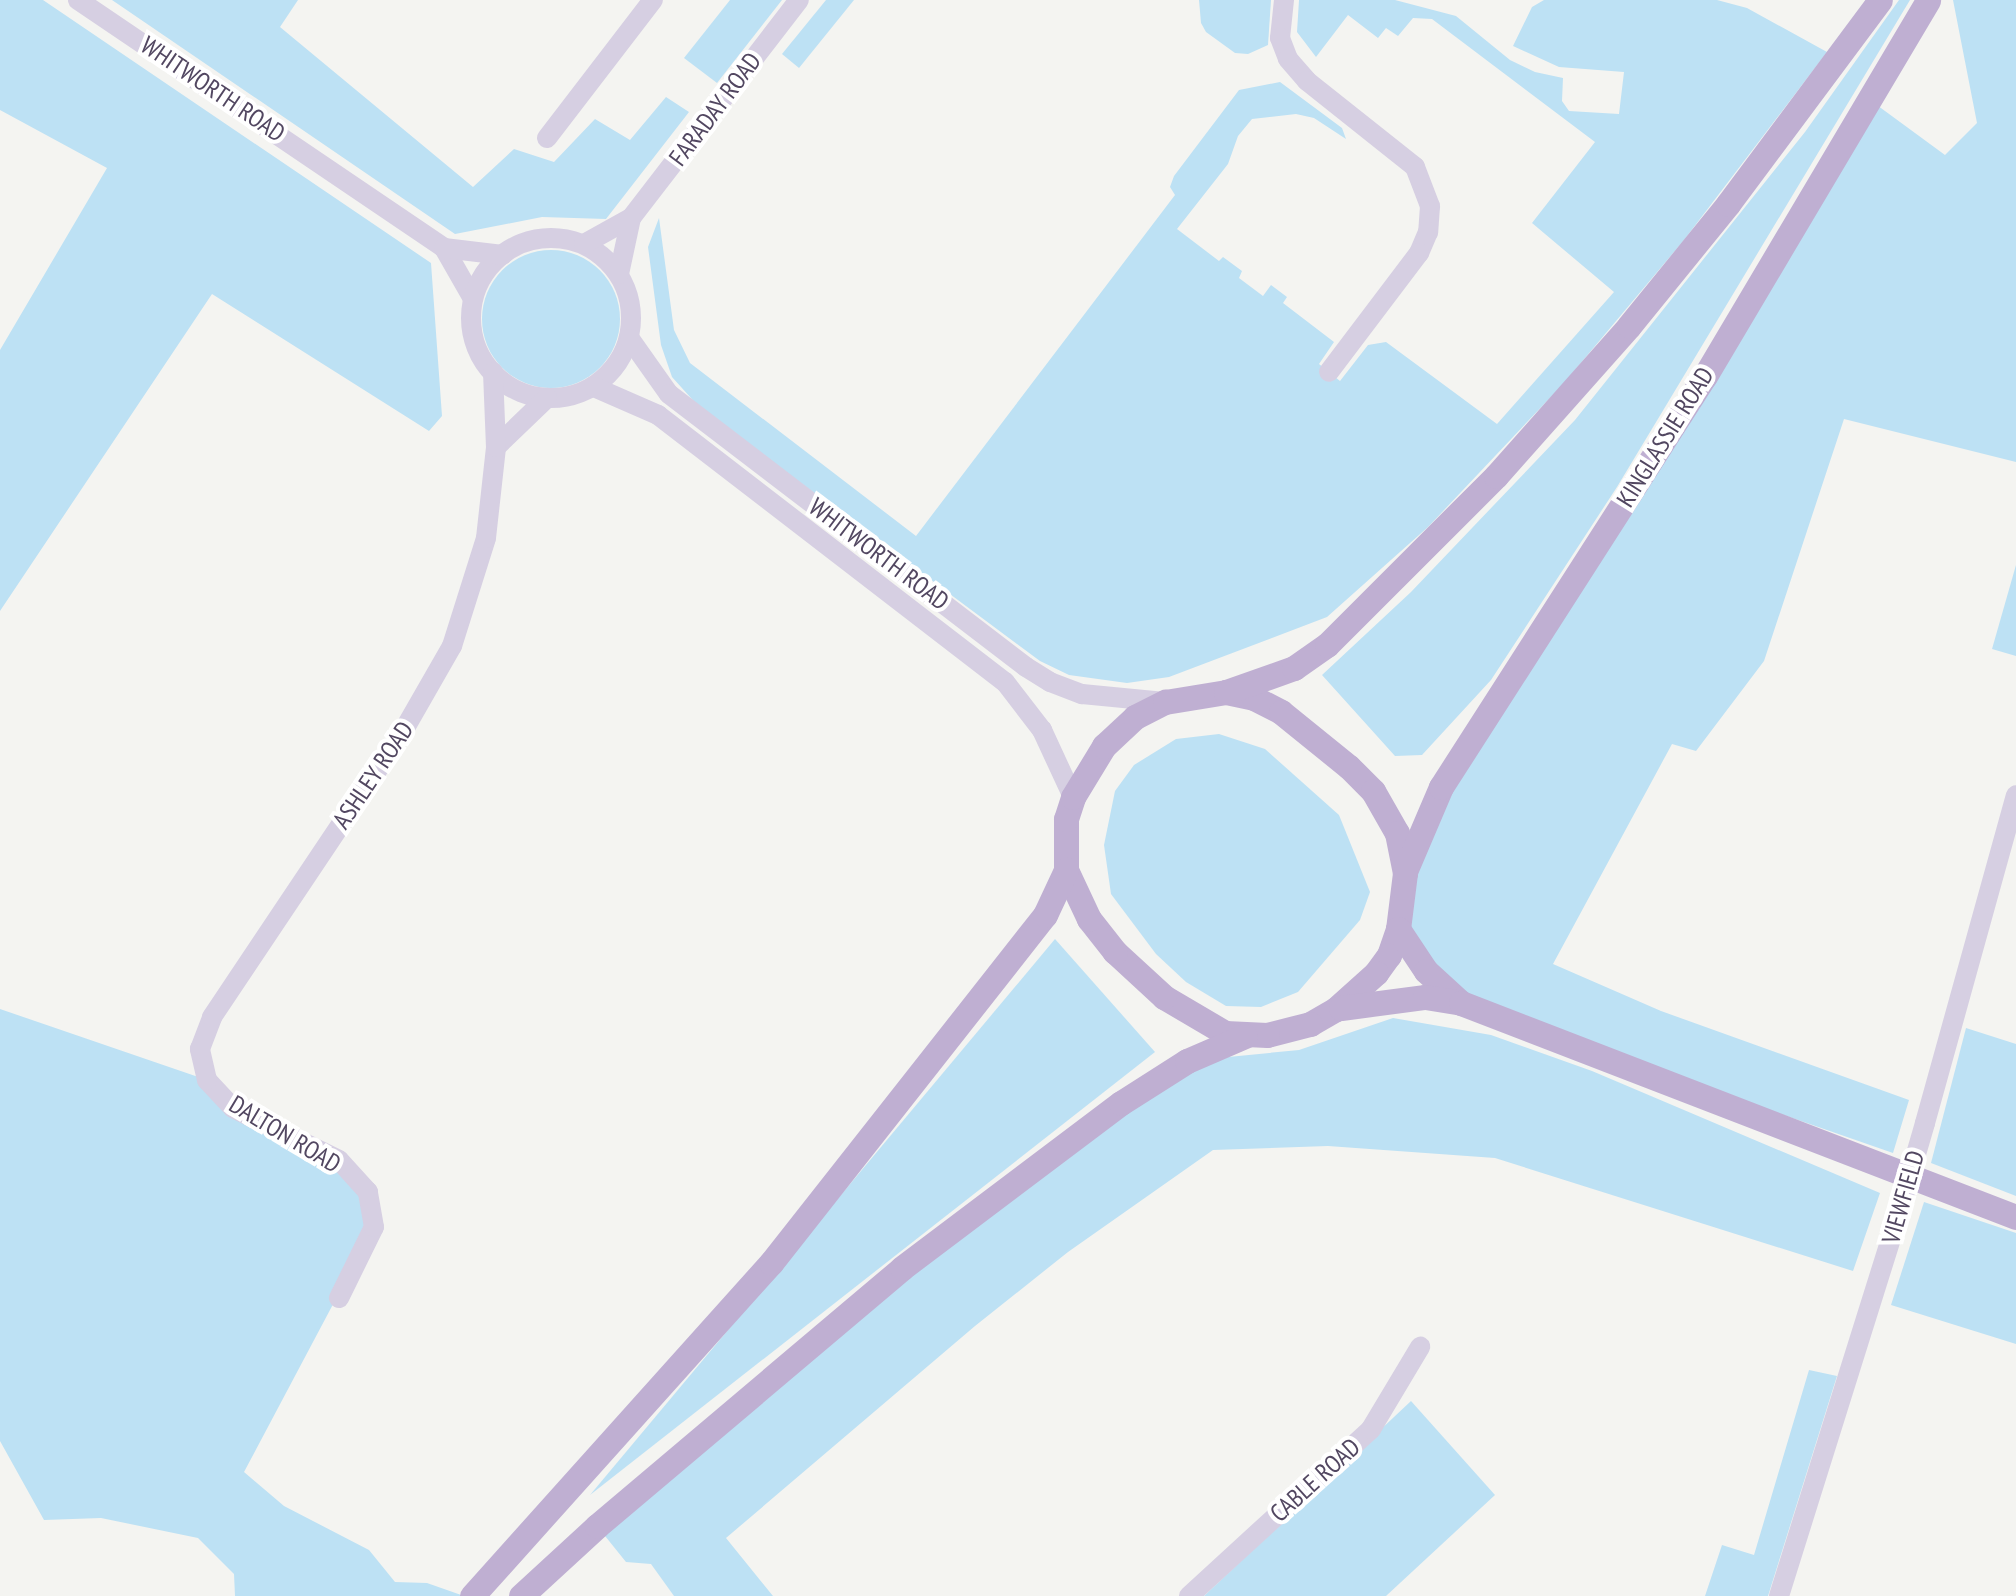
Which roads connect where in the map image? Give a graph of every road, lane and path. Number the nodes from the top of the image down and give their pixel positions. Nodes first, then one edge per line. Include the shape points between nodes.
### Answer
1 (78, 0) edge
2 (653, 0) edge
3 (799, 0) edge
4 (1284, 0) edge
5 (1880, 0) edge
6 (1928, 0) edge
7 (547, 138) dead end
8 (631, 218) junction
9 (584, 244) junction
10 (444, 248) junction
11 (503, 255) junction
12 (618, 274) junction
13 (472, 296) junction
14 (630, 339) junction
15 (494, 372) junction
16 (1329, 372) dead end
17 (594, 387) junction
18 (547, 398) junction
19 (496, 448) junction
20 (1226, 692) junction
21 (1165, 702) junction
22 (2016, 795) edge
23 (1072, 797) junction
24 (1066, 870) junction
25 (1405, 873) junction
26 (1398, 929) junction
27 (1461, 1003) junction
28 (1336, 1009) junction
29 (1245, 1036) junction
30 (207, 1080) joint
31 (2016, 1216) edge
32 (339, 1298) dead end
33 (1420, 1347) dead end
34 (472, 1596) edge
35 (521, 1596) edge
36 (1189, 1596) edge
37 (1779, 1596) edge

1 - 10 street, WHITWORTH ROAD
2 - 7 street
3 - 8 street, FARADAY ROAD
4 - 16 street via 1280,38 1288,59 1415,167 1430,206 1419,253
5 - 20 main road via 1630,326 1496,476 1327,645 1294,668
6 - 25 main road, KINGLASSIE ROAD via 1705,376 1441,787
8 - 9 street, FARADAY ROAD
8 - 12 street, FARADAY ROAD
9 - 11 street via 557,238
9 - 12 street
10 - 11 street, WHITWORTH ROAD
10 - 13 street, WHITWORTH ROAD
11 - 13 street via 482,274
12 - 14 street via 629,294
13 - 15 street via 473,346
14 - 17 street
14 - 21 street, WHITWORTH ROAD via 668,394 1038,674 1082,694
15 - 18 street via 509,386
15 - 19 street, ASHLEY ROAD
17 - 18 street
17 - 23 street, WHITWORTH ROAD via 658,415 1005,682 1042,730
18 - 19 street
19 - 30 street, ASHLEY ROAD via 483,549 440,672 212,1017 200,1049
20 - 21 main road
20 - 25 main road via 1281,712 1350,767 1397,833
21 - 23 main road via 1104,746
22 - 37 street, VIEWFIELD, bridge via 1896,1222
23 - 24 main road
24 - 29 main road via 1088,919 1141,977 1206,1025
24 - 34 main road via 1045,915 771,1263
25 - 26 main road
26 - 27 main road via 1426,971
26 - 28 main road via 1376,973
27 - 28 main road via 1425,997
27 - 31 main road
28 - 29 main road via 1288,1031
29 - 35 main road via 1188,1060 1121,1103 902,1268
30 - 32 street, DALTON ROAD via 233,1108 340,1160 368,1192 374,1227
33 - 36 street, CABLE ROAD via 1371,1429

